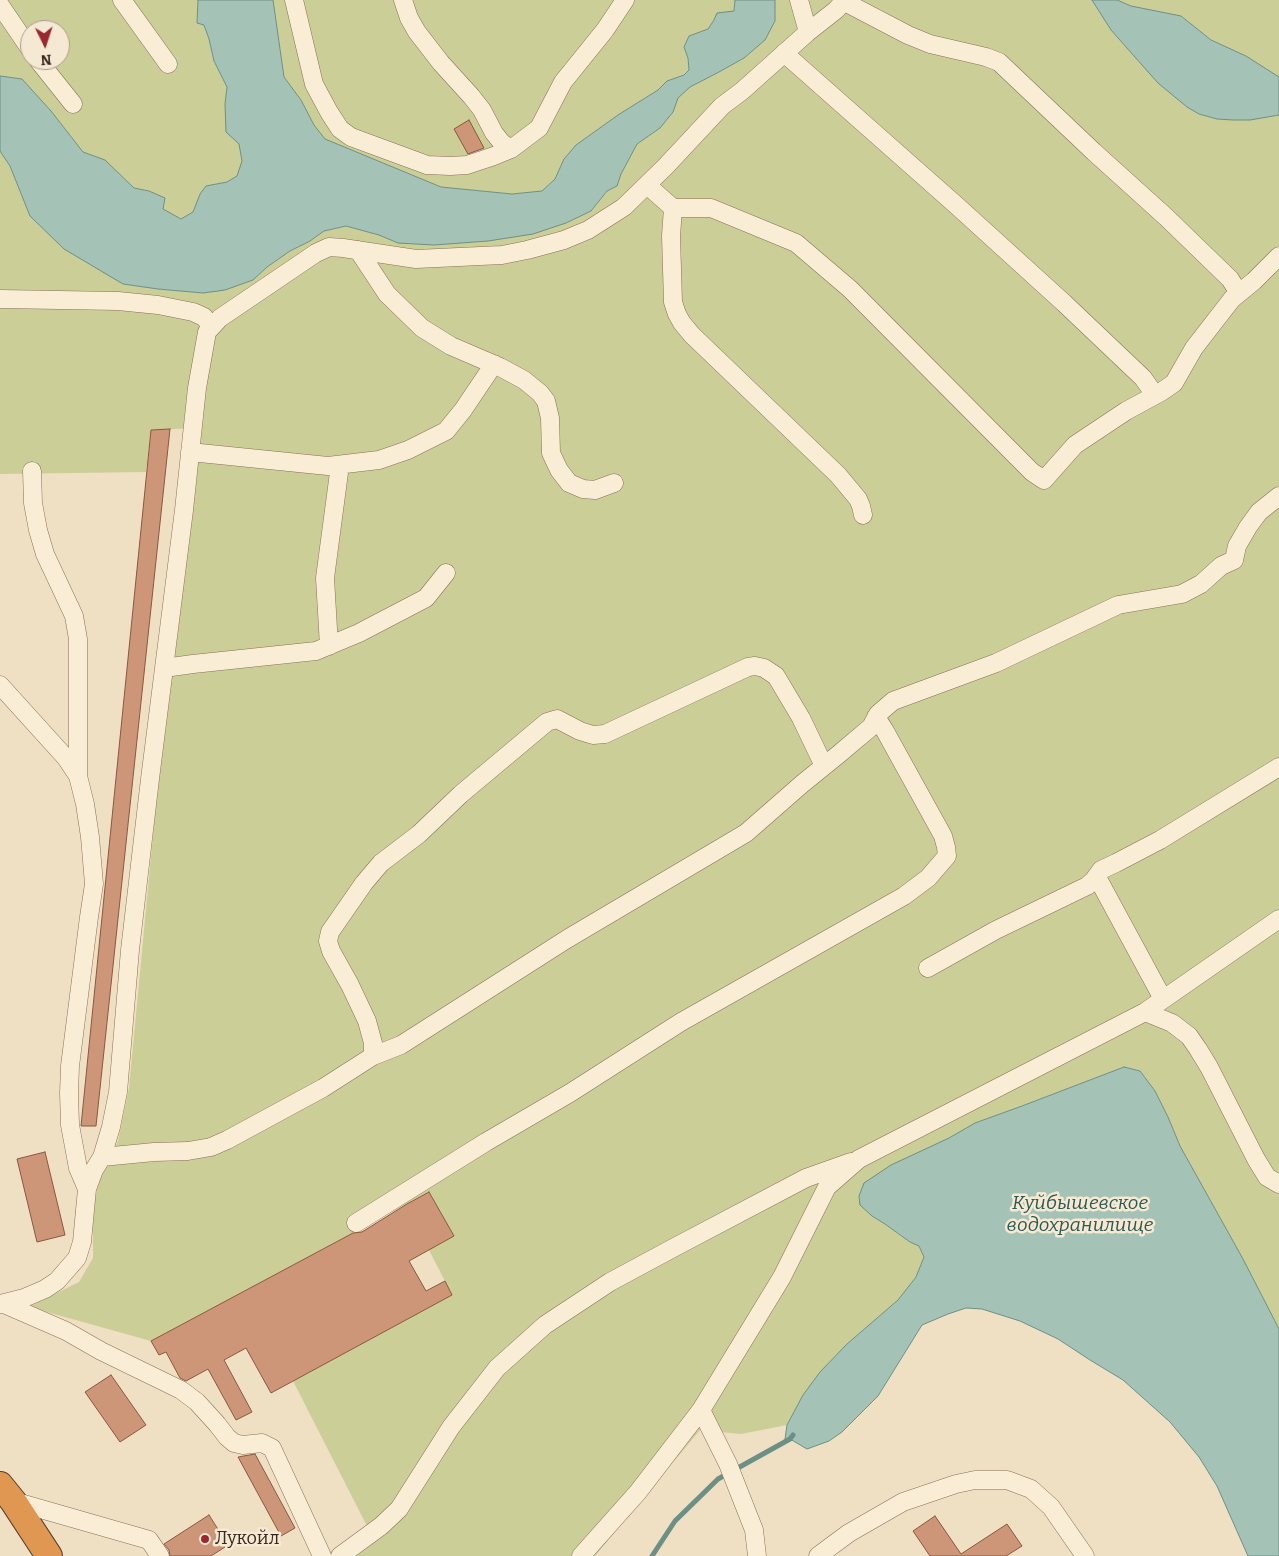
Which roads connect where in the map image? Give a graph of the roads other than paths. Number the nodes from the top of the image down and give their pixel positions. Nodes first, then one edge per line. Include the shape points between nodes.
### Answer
1 (122, 0) edge
2 (294, 0) edge
3 (403, 0) edge
4 (625, 0) edge
5 (799, 0) edge
6 (844, 1) edge
7 (0, 5) edge
8 (808, 32) junction
9 (20, 34) edge
10 (784, 53) junction
11 (168, 64) dead end
12 (46, 70) edge
13 (73, 104) dead end
14 (511, 149) junction
15 (647, 185) junction
16 (673, 208) junction
17 (358, 250) junction
18 (1279, 256) edge
19 (1239, 293) junction
20 (0, 299) edge
21 (212, 326) junction
22 (494, 364) junction
23 (1155, 395) junction
24 (190, 452) junction
25 (340, 465) junction
26 (32, 471) dead end
27 (614, 483) dead end
28 (1279, 496) edge
29 (863, 515) dead end
30 (446, 573) dead end
31 (329, 646) junction
32 (164, 668) junction
33 (0, 686) edge
34 (876, 717) junction
35 (824, 766) junction
36 (1279, 767) edge
37 (78, 776) junction
38 (1096, 877) junction
39 (1279, 919) edge
40 (928, 968) dead end
41 (1163, 998) junction
42 (1144, 1012) junction
43 (373, 1056) junction
44 (102, 1157) junction
45 (859, 1159) junction
46 (1279, 1184) edge
47 (87, 1188) junction
48 (356, 1223) dead end
49 (2, 1304) edge
50 (702, 1410) junction
51 (6, 1493) edge
52 (49, 1556) edge
53 (160, 1556) edge
54 (322, 1556) edge
55 (340, 1556) edge
56 (581, 1556) edge
57 (757, 1556) edge
58 (818, 1556) edge
59 (1085, 1556) edge

1 - 11 street
2 - 14 street via 314,84 340,129 351,137 427,165 467,165
3 - 14 street via 417,32 482,110 502,143
4 - 14 street via 563,82 539,128
5 - 8 street
6 - 8 street
6 - 19 street via 930,44 1000,62 1166,217 1230,279
7 - 9 street
8 - 10 street
10 - 15 street via 722,106
10 - 23 street via 1071,310 1143,378
12 - 13 street
15 - 16 street
15 - 17 street via 624,207 588,230 527,250 502,255 416,258
16 - 23 street via 711,208 796,243 850,290 1032,472 1044,480 1075,445
16 - 29 street via 673,302 680,318 692,335 838,475 858,499
17 - 21 street via 329,247 316,253
17 - 22 street via 387,294 422,328 451,346
18 - 19 street
19 - 23 street via 1194,348 1174,383
20 - 21 street via 158,305 193,312
21 - 24 street via 207,332 197,388
22 - 25 street via 446,431 394,456
22 - 27 street via 524,380 546,401 551,453 559,470 570,482 583,490 596,490
24 - 25 street
24 - 32 street
25 - 31 street via 325,578
26 - 37 street via 38,530 74,616 78,639
28 - 34 street via 1259,512 1248,527 1237,546 1234,560 1221,566 1201,584 1182,594 1118,605 996,663 892,702
30 - 31 street via 426,598
31 - 32 street via 301,654
32 - 44 street via 130,950 118,1092
33 - 37 street via 66,758
34 - 35 street via 871,727
34 - 48 street via 943,836 947,856 928,878 904,896 681,1022
35 - 43 street via 746,833 567,939 401,1045
35 - 43 street via 776,676 754,666 606,734 580,731 557,719 548,722 461,794 419,834 380,863 330,932 331,951 367,1021
36 - 38 street via 1160,840 1101,870
37 - 47 street via 86,812 94,884 69,1093 70,1125 78,1168
38 - 40 street via 1086,886
38 - 41 street
39 - 41 street
41 - 42 street
42 - 45 street
42 - 46 street via 1172,1023 1189,1036 1209,1067 1256,1159 1267,1177
43 - 44 street via 323,1088 211,1147
44 - 47 street
45 - 50 street via 827,1187 782,1278
45 - 55 street via 797,1182 610,1282 545,1325 497,1368 451,1427 399,1509
47 - 49 street via 82,1242 77,1258 57,1281 45,1289
49 - 54 street via 181,1390 197,1402 234,1443 262,1443 272,1448
50 - 56 street via 638,1492
50 - 57 street via 754,1530
51 - 52 highway
51 - 53 street via 149,1540
58 - 59 street via 903,1502 975,1480 1007,1480 1031,1489 1051,1507

